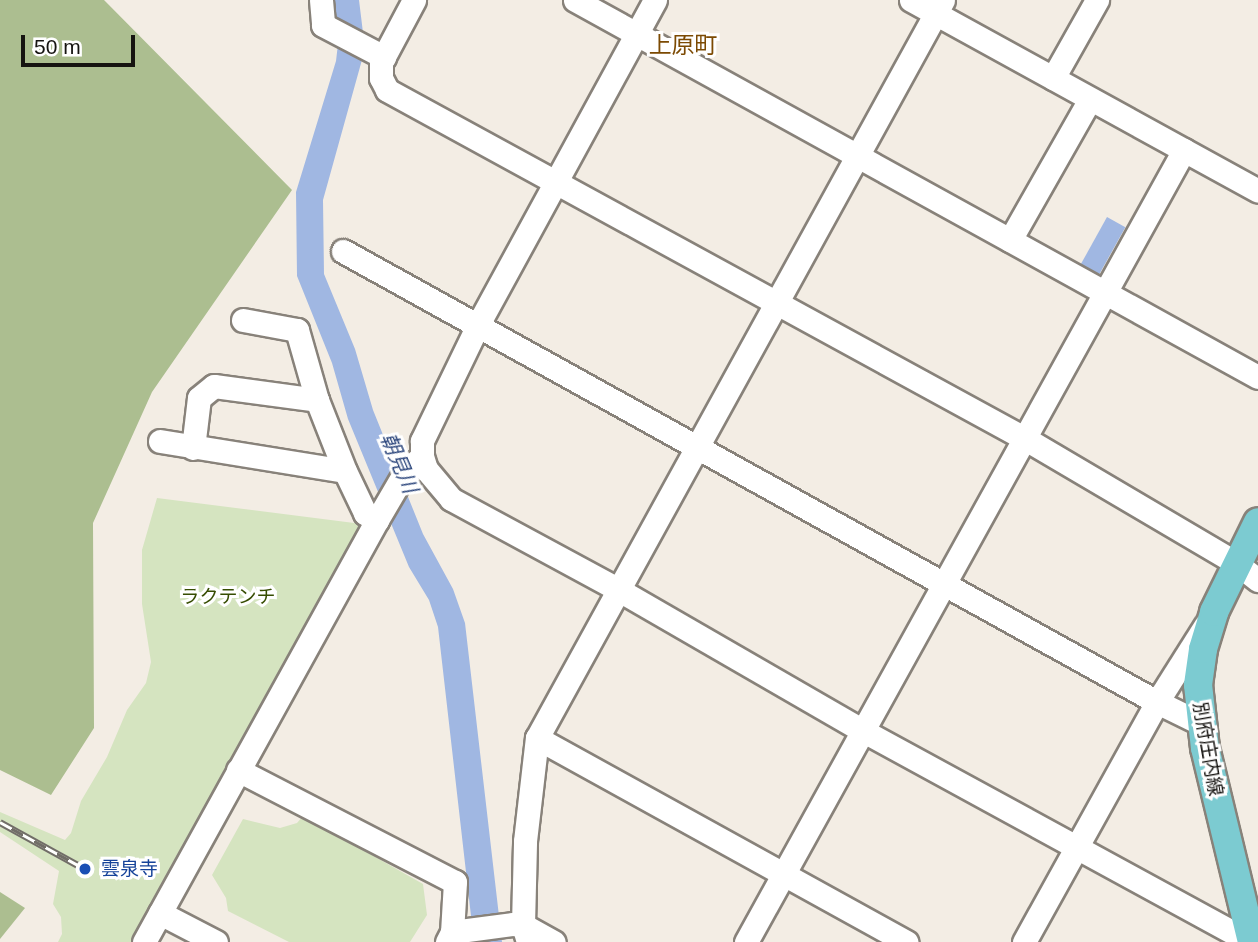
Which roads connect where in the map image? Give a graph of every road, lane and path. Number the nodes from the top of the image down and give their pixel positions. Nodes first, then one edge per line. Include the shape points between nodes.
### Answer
1 (321, 0) edge
2 (414, 0) edge
3 (575, 0) edge
4 (655, 0) edge
5 (911, 0) edge
6 (1097, 0) edge
7 (939, 7) edge
8 (637, 34) junction
9 (377, 53) junction
10 (1053, 78) junction
11 (1090, 99) junction
12 (1184, 150) junction
13 (857, 156) junction
14 (557, 180) junction
15 (1258, 191) edge
16 (1010, 240) junction
17 (343, 251) dead end
18 (1105, 293) junction
19 (777, 302) junction
20 (243, 320) dead end
21 (477, 327) junction
22 (1258, 377) edge
23 (317, 400) junction
24 (1024, 438) junction
25 (160, 441) dead end
26 (698, 446) junction
27 (193, 448) junction
28 (414, 464) junction
29 (345, 471) junction
30 (377, 520) junction
31 (1258, 522) edge
32 (1236, 563) junction
33 (1258, 580) edge
34 (944, 583) junction
35 (619, 590) junction
36 (1214, 612) junction
37 (1157, 702) junction
38 (1200, 723) junction
39 (863, 729) junction
40 (537, 738) junction
41 (238, 770) junction
42 (1076, 849) junction
43 (783, 874) junction
44 (160, 913) junction
45 (522, 930) edge
46 (456, 935) edge
47 (1251, 937) edge
48 (144, 942) edge
49 (215, 942) edge
50 (554, 942) edge
51 (746, 942) edge
52 (906, 942) edge
53 (1024, 942) edge

1 - 9 street via 323,25
2 - 9 street
3 - 8 street
4 - 8 street
5 - 7 street
6 - 10 street
7 - 10 street
7 - 13 street
8 - 13 street
8 - 14 street
9 - 14 street via 387,90
10 - 11 street
11 - 12 street
11 - 16 street
12 - 15 street
12 - 18 street
13 - 16 street
13 - 19 street
14 - 19 street
14 - 21 street
16 - 18 street
17 - 21 street
18 - 22 street
18 - 24 street
19 - 24 street
19 - 26 street
20 - 23 street via 297,330
21 - 26 street
21 - 28 street
23 - 27 street via 214,386 199,398
23 - 29 street
24 - 32 street
24 - 34 street
25 - 27 street
26 - 34 street
26 - 35 street
27 - 29 street
28 - 30 street
28 - 35 street via 452,499
29 - 30 street via 365,513
30 - 41 street
31 - 32 main road, 別府庄内線
32 - 33 street
32 - 36 main road, 別府庄内線
34 - 37 street
34 - 39 street
35 - 39 street
35 - 40 street
36 - 37 street
36 - 38 main road, 別府庄内線 via 1201,661
37 - 38 street
37 - 42 street
38 - 47 main road, 別府庄内線
39 - 42 street
39 - 43 street
40 - 43 street
40 - 45 street via 525,841
41 - 44 street
41 - 46 street via 455,882
42 - 47 street via 1237,935
42 - 53 street
43 - 51 street
43 - 52 street
44 - 48 street
44 - 49 street
45 - 46 street
45 - 50 street

